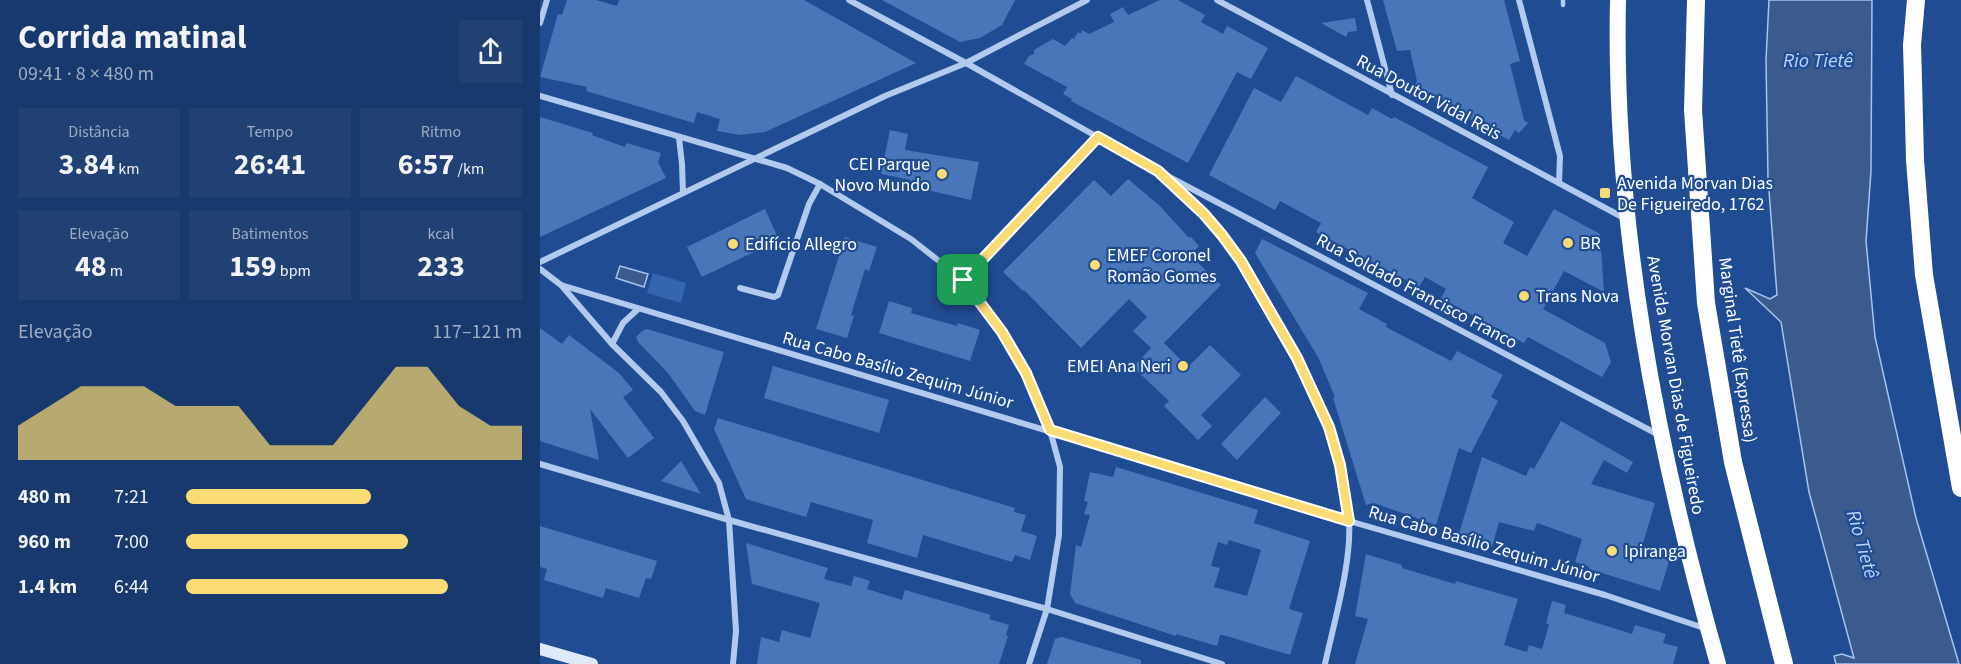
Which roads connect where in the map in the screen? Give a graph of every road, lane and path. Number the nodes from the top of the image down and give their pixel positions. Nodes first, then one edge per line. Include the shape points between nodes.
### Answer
1 (547, 0) edge
2 (849, 0) edge
3 (1087, 0) edge
4 (1216, 0) edge
5 (1366, 0) edge
6 (1519, 0) edge
7 (1618, 0) edge
8 (1696, 0) edge
9 (1916, 0) edge
10 (540, 23) edge
11 (966, 63) junction
12 (1392, 94) junction
13 (540, 96) edge
14 (1098, 137) junction
15 (679, 138) junction
16 (756, 158) junction
17 (1158, 171) junction
18 (1559, 183) junction
19 (820, 184) junction
20 (683, 193) junction
21 (1628, 220) junction
22 (540, 262) edge
23 (540, 268) edge
24 (963, 280) junction
25 (561, 285) junction
26 (740, 288) dead end
27 (638, 309) junction
28 (612, 344) junction
29 (1050, 430) junction
30 (1662, 437) junction
31 (540, 464) edge
32 (1961, 488) edge
33 (729, 520) junction
34 (1349, 521) junction
35 (1047, 609) junction
36 (1708, 629) junction
37 (540, 649) edge
38 (592, 664) edge
39 (733, 664) edge
40 (1029, 664) edge
41 (1222, 664) edge
42 (1326, 664) edge
43 (1718, 664) edge
44 (1784, 664) edge

1 - 10 street
2 - 11 street
3 - 11 street
4 - 12 street, Rua Doutor Vidal Reis
5 - 12 street
6 - 18 street via 1560,156
7 - 21 highway, Avenida Morvan Dias de Figueiredo via 1617,62
8 - 44 highway, Marginal Tietê (Expressa) via 1693,110 1706,303 1733,462
9 - 32 highway via 1913,80 1924,275
11 - 14 street
11 - 16 street via 885,96
12 - 18 street, Rua Doutor Vidal Reis
13 - 15 street
14 - 17 street
14 - 24 street
15 - 16 street
15 - 20 street
16 - 19 street
16 - 20 street
17 - 30 street, Rua Soldado Francisco Franco
17 - 34 street via 1222,235 1297,358 1329,427
18 - 21 street, Rua Doutor Vidal Reis
19 - 24 street via 911,239
19 - 26 street via 809,204 778,295
20 - 22 street
21 - 30 highway, Avenida Morvan Dias de Figueiredo
23 - 25 street
24 - 29 street via 1002,332 1026,373
25 - 27 street, Rua Cabo Basílio Zequim Júnior
25 - 28 street
27 - 28 street via 623,323
27 - 29 street, Rua Cabo Basílio Zequim Júnior
28 - 33 street via 661,392 683,422 719,483
29 - 34 street, Rua Cabo Basílio Zequim Júnior
29 - 35 street via 1060,467 1059,535
30 - 36 highway, Avenida Morvan Dias de Figueiredo
31 - 33 street
33 - 35 street
33 - 39 street via 736,631
34 - 36 street, Rua Cabo Basílio Zequim Júnior
34 - 42 street via 1342,586
35 - 40 street
35 - 41 street
36 - 43 highway, Avenida Morvan Dias de Figueiredo
37 - 38 main road

